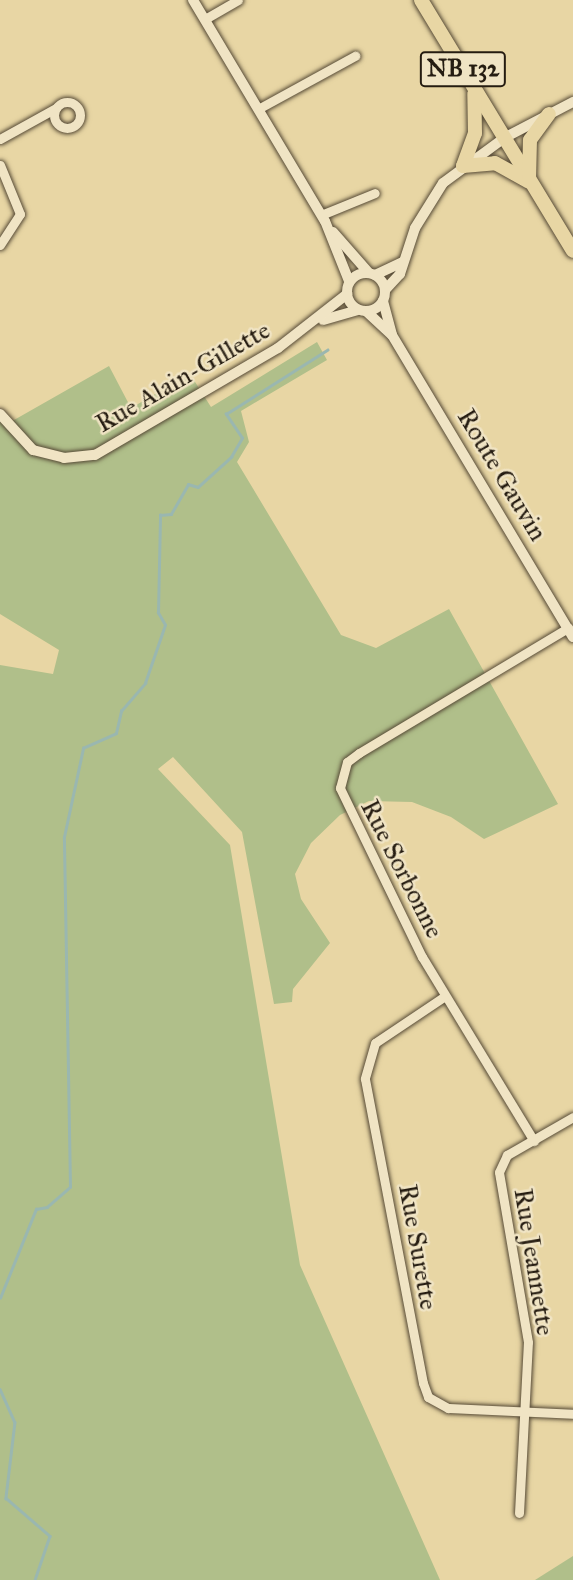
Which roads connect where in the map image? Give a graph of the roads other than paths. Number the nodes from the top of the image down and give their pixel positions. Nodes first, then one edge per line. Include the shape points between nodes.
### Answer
1 (193, 0) edge
2 (237, 0) edge
3 (421, 0) edge
4 (205, 19) junction
5 (355, 55) dead end
6 (471, 83) junction
7 (573, 102) edge
8 (56, 108) dead end
9 (258, 109) junction
10 (549, 114) junction
11 (504, 138) junction
12 (0, 139) edge
13 (0, 165) edge
14 (463, 166) junction
15 (529, 181) junction
16 (375, 193) dead end
17 (323, 218) junction
18 (0, 245) edge
19 (573, 251) edge
20 (403, 262) junction
21 (371, 274) junction
22 (349, 281) junction
23 (347, 295) junction
24 (384, 296) junction
25 (362, 310) junction
26 (317, 323) junction
27 (392, 335) junction
28 (0, 414) edge
29 (570, 632) edge
30 (445, 996) junction
31 (573, 1116) edge
32 (534, 1141) junction
33 (525, 1413) junction
34 (573, 1414) edge
35 (519, 1513) dead end

1 - 4 street
2 - 4 street
3 - 6 main road, NB 132
4 - 9 street
5 - 9 street
6 - 11 main road, NB 132
6 - 14 main road via 477,110
7 - 10 street
8 - 12 street
9 - 17 street
10 - 11 street
10 - 15 main road via 530,141
11 - 14 street
11 - 15 main road, NB 132
13 - 18 street via 20,214
14 - 15 main road via 495,163
14 - 20 street via 429,200
15 - 19 main road, NB 132
16 - 17 street
17 - 21 street
17 - 22 street
20 - 21 street
20 - 24 street
21 - 22 street
21 - 24 street, Route Gauvin
22 - 23 street
23 - 25 street, Route Gauvin
23 - 26 street, Rue Alain-Gillette
24 - 25 street, Rue Alain-Gillette
24 - 27 street, Route Gauvin
25 - 26 street, Rue Alain-Gillette
25 - 27 street, Route Gauvin
26 - 28 street, Rue Alain-Gillette via 95,455 64,458 33,450
27 - 29 street, Route Gauvin
29 - 30 street, Rue Sorbonne via 359,753 341,775 344,801 380,881
30 - 32 street, Rue Sorbonne
30 - 33 street, Rue Surette via 375,1043 365,1079 416,1352 428,1397 448,1408
31 - 32 street, Rue Jeannette
32 - 33 street, Rue Jeannette via 508,1156 498,1191 527,1342
33 - 34 street, Rue Surette
33 - 35 street, Rue Jeannette

